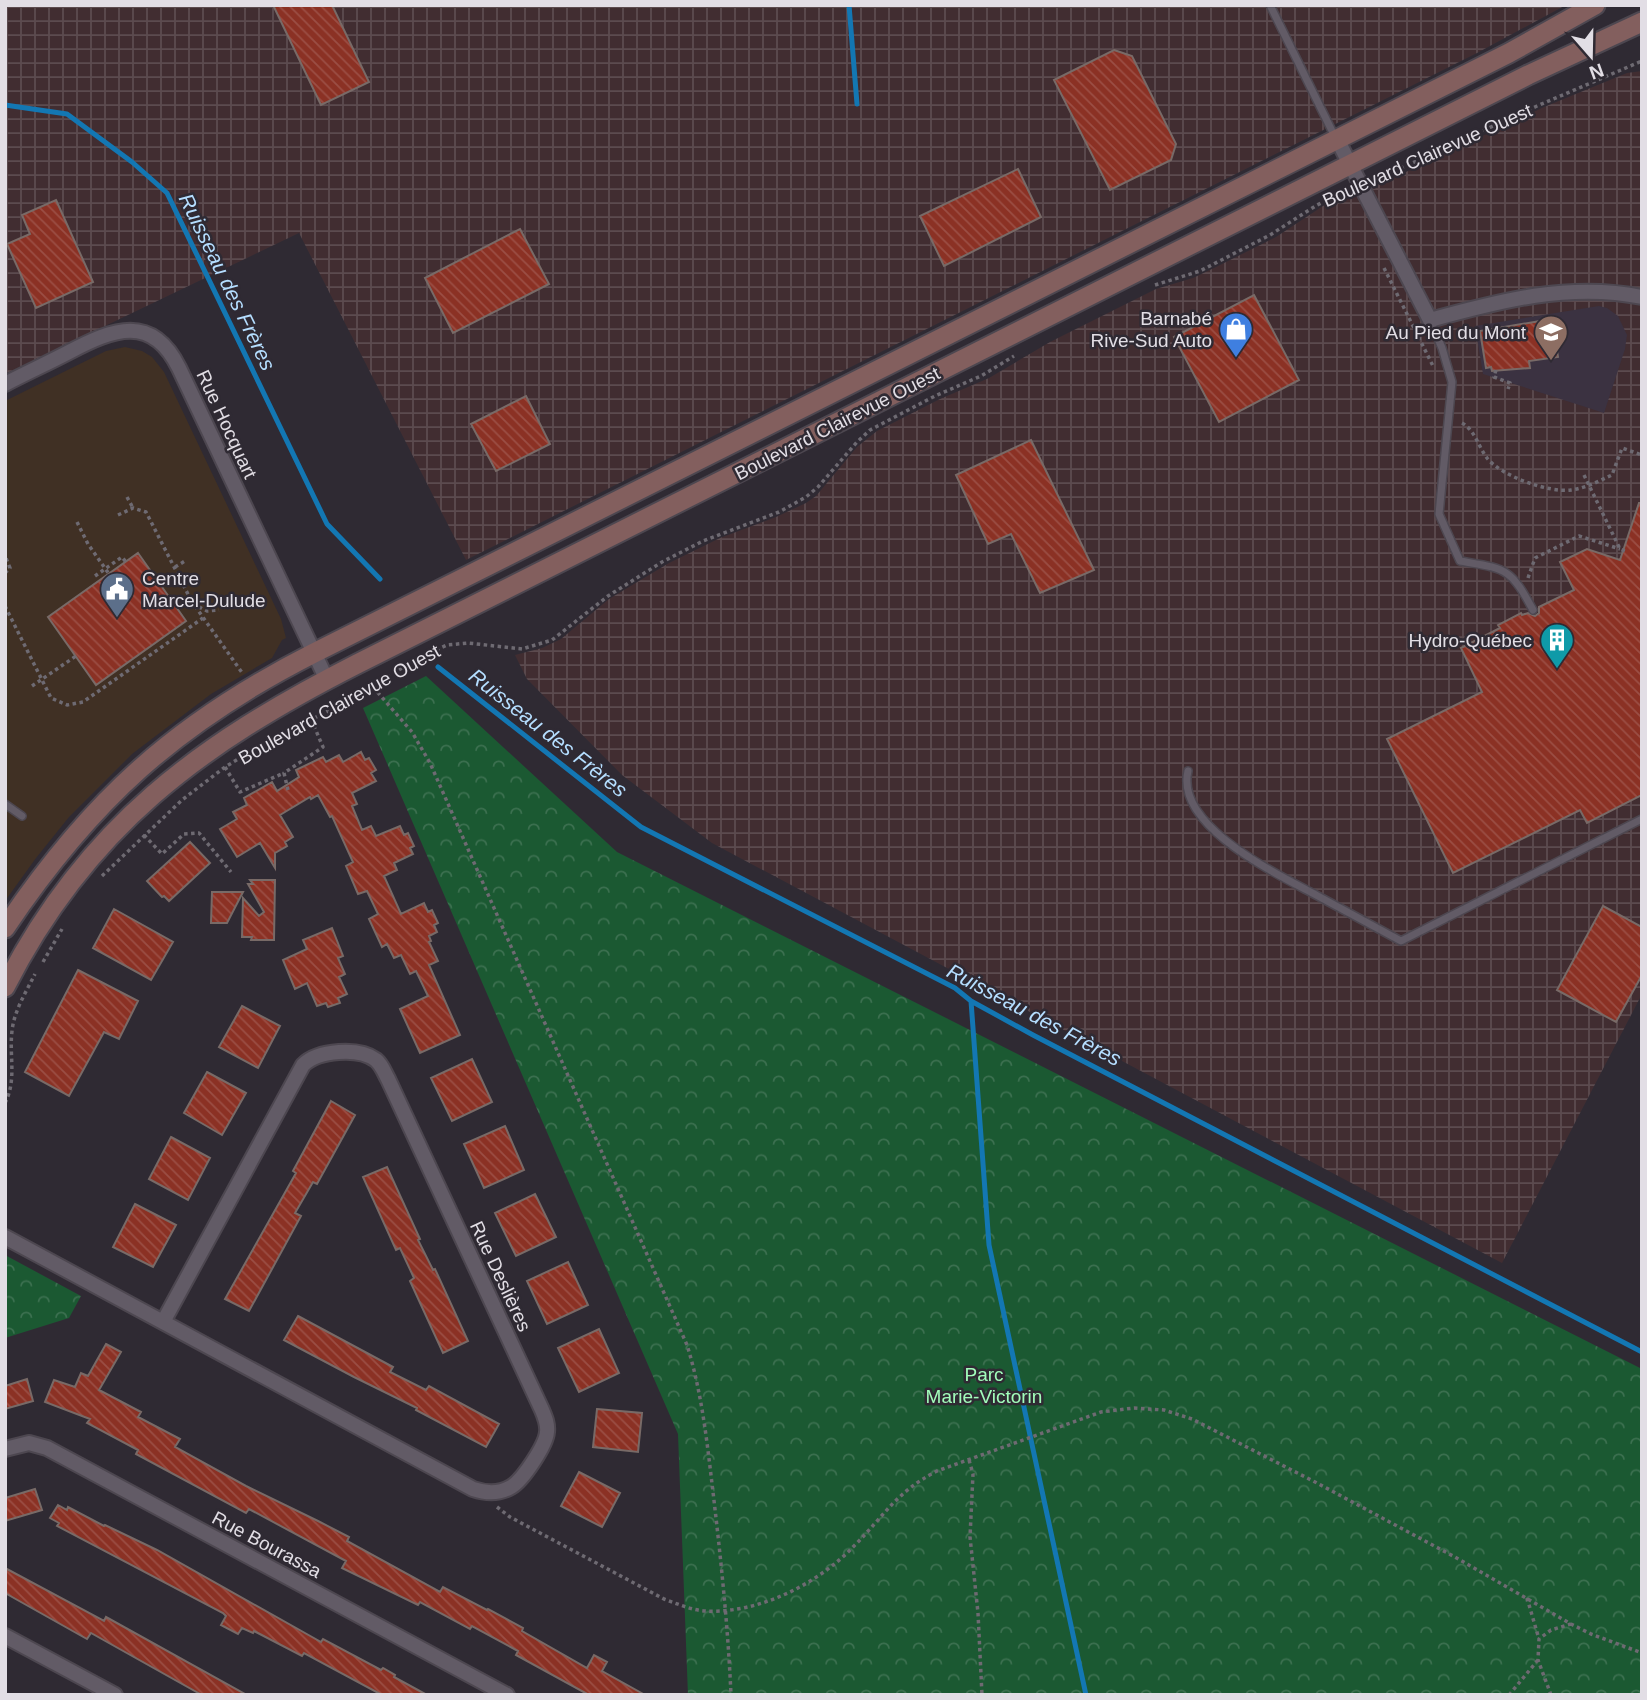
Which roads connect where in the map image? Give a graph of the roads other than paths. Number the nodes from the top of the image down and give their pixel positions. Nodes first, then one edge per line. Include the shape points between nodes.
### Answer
1 (1270, 5) edge
2 (1595, 5) edge
3 (1642, 22) edge
4 (1337, 139) junction
5 (1350, 165) junction
6 (1076, 270) junction
7 (1089, 297) junction
8 (1642, 297) edge
9 (1430, 320) junction
10 (5, 384) edge
11 (593, 513) junction
12 (606, 539) junction
13 (1533, 610) dead end
14 (314, 653) junction
15 (327, 680) junction
16 (1188, 771) dead end
17 (5, 804) edge
18 (22, 816) dead end
19 (1642, 819) edge
20 (63, 847) junction
21 (80, 870) junction
22 (5, 928) edge
23 (5, 987) edge
24 (5, 1237) edge
25 (163, 1322) junction
26 (5, 1450) edge
27 (5, 1636) edge
28 (116, 1695) edge
29 (507, 1695) edge

1 - 4 lane
2 - 4 street, Boulevard Clairevue Ouest via 1530,43
3 - 5 street, Boulevard Clairevue Ouest
4 - 5 street
4 - 6 street, Boulevard Clairevue Ouest
5 - 7 street, Boulevard Clairevue Ouest
5 - 9 street
6 - 7 street
6 - 11 street, Boulevard Clairevue Ouest
7 - 12 street, Boulevard Clairevue Ouest
8 - 9 street via 1559,292
9 - 13 lane via 1452,382 1439,514 1460,561 1509,573
10 - 14 street, Rue Hocquart via 113,332 135,331 162,343 176,360
11 - 12 street
11 - 14 street, Boulevard Clairevue Ouest
12 - 15 street, Boulevard Clairevue Ouest
14 - 15 street, Rue Hocquart
14 - 20 street, Boulevard Clairevue Ouest via 247,689 184,731 123,783
15 - 21 street, Boulevard Clairevue Ouest via 265,713 183,769 120,825
16 - 19 lane via 1185,782 1190,797 1220,837 1248,858 1401,941
17 - 18 lane
20 - 21 street
20 - 22 street, Boulevard Clairevue Ouest
21 - 23 street, Boulevard Clairevue Ouest via 38,928
24 - 25 street, Rue Deslières
25 - 25 street, Rue Deslières via 303,1065 327,1052 369,1056 388,1079 546,1420 545,1440 516,1484 500,1492 482,1492
26 - 29 street, Rue Bourassa via 29,1443 47,1448
27 - 28 street

